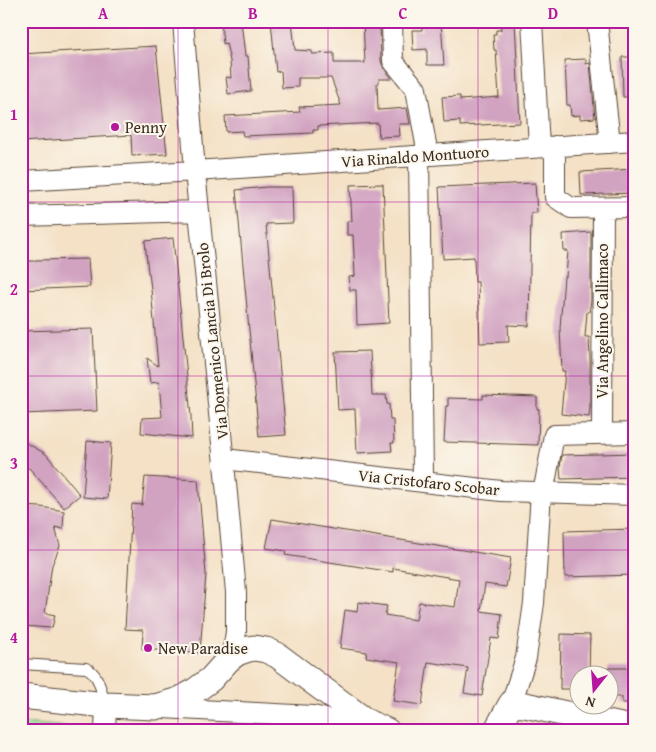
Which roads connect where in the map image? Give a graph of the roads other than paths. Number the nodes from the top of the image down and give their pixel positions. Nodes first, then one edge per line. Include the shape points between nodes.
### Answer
1 (183, 21) edge
2 (392, 21) edge
3 (532, 21) edge
4 (543, 21) edge
5 (597, 21) edge
6 (635, 141) edge
7 (610, 142) junction
8 (547, 147) junction
9 (423, 155) junction
10 (196, 171) junction
11 (21, 180) edge
12 (635, 207) edge
13 (603, 208) junction
14 (200, 211) junction
15 (21, 216) edge
16 (635, 433) edge
17 (602, 434) junction
18 (224, 459) junction
19 (425, 482) junction
20 (541, 492) junction
21 (635, 495) edge
22 (21, 664) edge
23 (223, 665) junction
24 (21, 696) edge
25 (106, 704) junction
26 (511, 704) junction
27 (155, 707) junction
28 (247, 713) junction
29 (369, 728) edge
30 (635, 729) edge
31 (105, 731) edge
32 (496, 731) edge

1 - 10 street, Via Domenico Lancia Di Brolo
2 - 9 street via 393,60 416,89
3 - 4 street
3 - 8 street
5 - 7 street
6 - 7 street, Via Rinaldo Montuoro
7 - 8 street, Via Rinaldo Montuoro
8 - 9 street, Via Rinaldo Montuoro
8 - 13 street via 555,197 571,208
9 - 10 street, Via Rinaldo Montuoro
9 - 19 street
10 - 11 street, Via Rinaldo Montuoro
10 - 14 street, Via Domenico Lancia Di Brolo
12 - 13 street
13 - 17 street, Via Angelino Callimaco
14 - 15 street
14 - 18 street, Via Domenico Lancia Di Brolo
16 - 17 street
17 - 20 street via 554,435
18 - 19 street, Via Cristofaro Scobar
18 - 23 street, Via Domenico Lancia Di Brolo via 236,592 236,632 234,645
19 - 20 street, Via Cristofaro Scobar
20 - 21 street, Via Cristofaro Scobar
20 - 26 street via 534,603 526,658
22 - 25 lane via 92,670
23 - 27 street via 192,693
23 - 28 street, Via Domenico Lancia Di Brolo via 211,689 213,700 222,707
23 - 29 street via 249,648 272,652
24 - 25 street
25 - 27 street
25 - 31 street
26 - 30 street
26 - 32 street
27 - 28 street
28 - 29 street via 314,716

